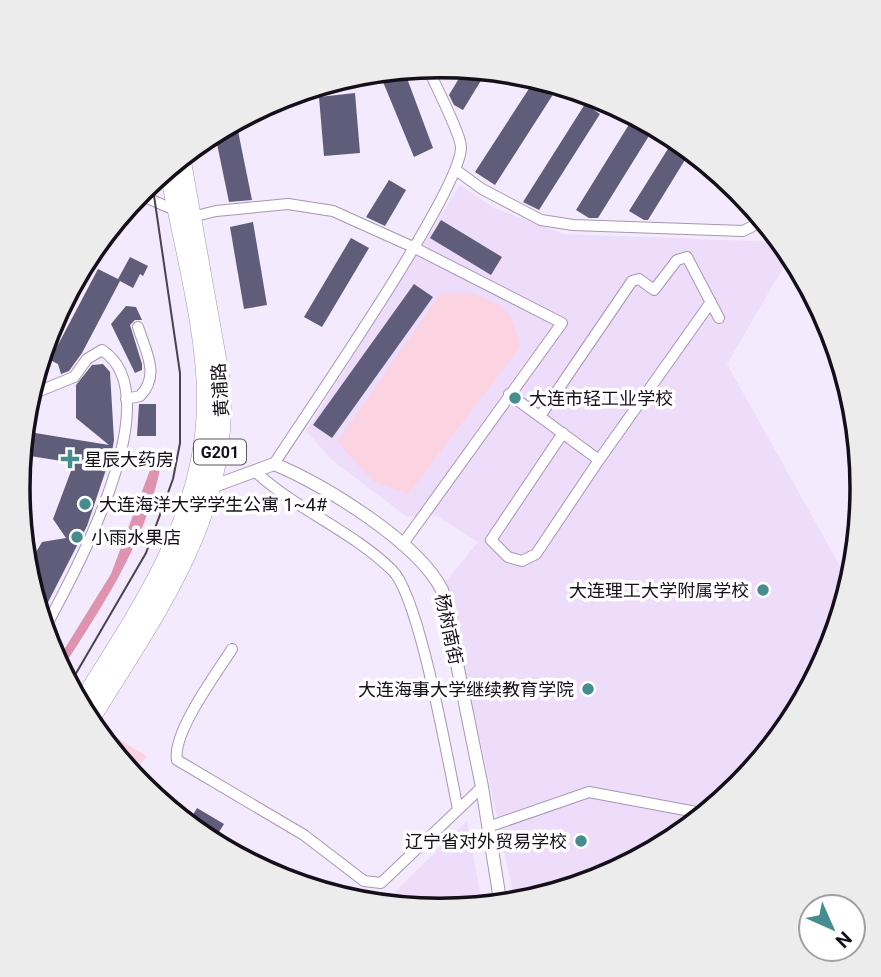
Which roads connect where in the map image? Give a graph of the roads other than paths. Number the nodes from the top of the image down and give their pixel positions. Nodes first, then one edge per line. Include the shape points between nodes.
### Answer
1 (432, 78) edge
2 (182, 170) edge
3 (456, 170) junction
4 (172, 179) edge
5 (149, 199) edge
6 (184, 214) junction
7 (756, 227) edge
8 (413, 247) junction
9 (711, 302) junction
10 (719, 318) dead end
11 (138, 327) dead end
12 (42, 391) edge
13 (509, 394) junction
14 (126, 399) junction
15 (540, 416) junction
16 (563, 433) junction
17 (599, 460) junction
18 (274, 464) junction
19 (258, 474) dead end
20 (214, 486) junction
21 (402, 545) junction
22 (51, 617) edge
23 (232, 649) dead end
24 (86, 696) edge
25 (95, 711) edge
26 (482, 787) junction
27 (458, 809) junction
28 (694, 812) edge
29 (488, 827) junction
30 (499, 895) edge

1 - 3 street via 461,145
2 - 6 highway, 黄浦路 / G201
3 - 7 street via 492,195 541,219 573,225 743,232
3 - 8 street
4 - 6 highway, 黄浦路 / G201
5 - 6 street
6 - 8 street via 288,204 333,211
6 - 20 highway, 黄浦路 / G201 via 223,396
6 - 24 highway, 黄浦路 / G201 via 203,355 206,405 202,449 186,515 167,560
8 - 13 street via 562,323
8 - 18 street
9 - 10 street
9 - 15 street via 687,257 677,260 654,290 639,279 632,281
9 - 17 street
11 - 14 street via 152,368 150,380 140,396
12 - 14 street via 74,377 87,359 102,350 120,374
13 - 15 street
13 - 21 street
14 - 22 street via 124,442 96,527
15 - 16 street
16 - 17 street
16 - 17 street via 491,540 508,557 522,561 536,554
18 - 20 street
18 - 21 street, 杨树南街 via 331,492
19 - 27 street via 283,497 354,539 394,572 413,611
20 - 25 highway, 黄浦路 / G201 via 183,565
21 - 26 street, 杨树南街 via 430,570 442,590
23 - 27 street via 186,725 175,748 177,761 304,835 365,881 381,883
26 - 27 street
26 - 29 street, 杨树南街
28 - 29 street via 589,792
29 - 30 street, 杨树南街

